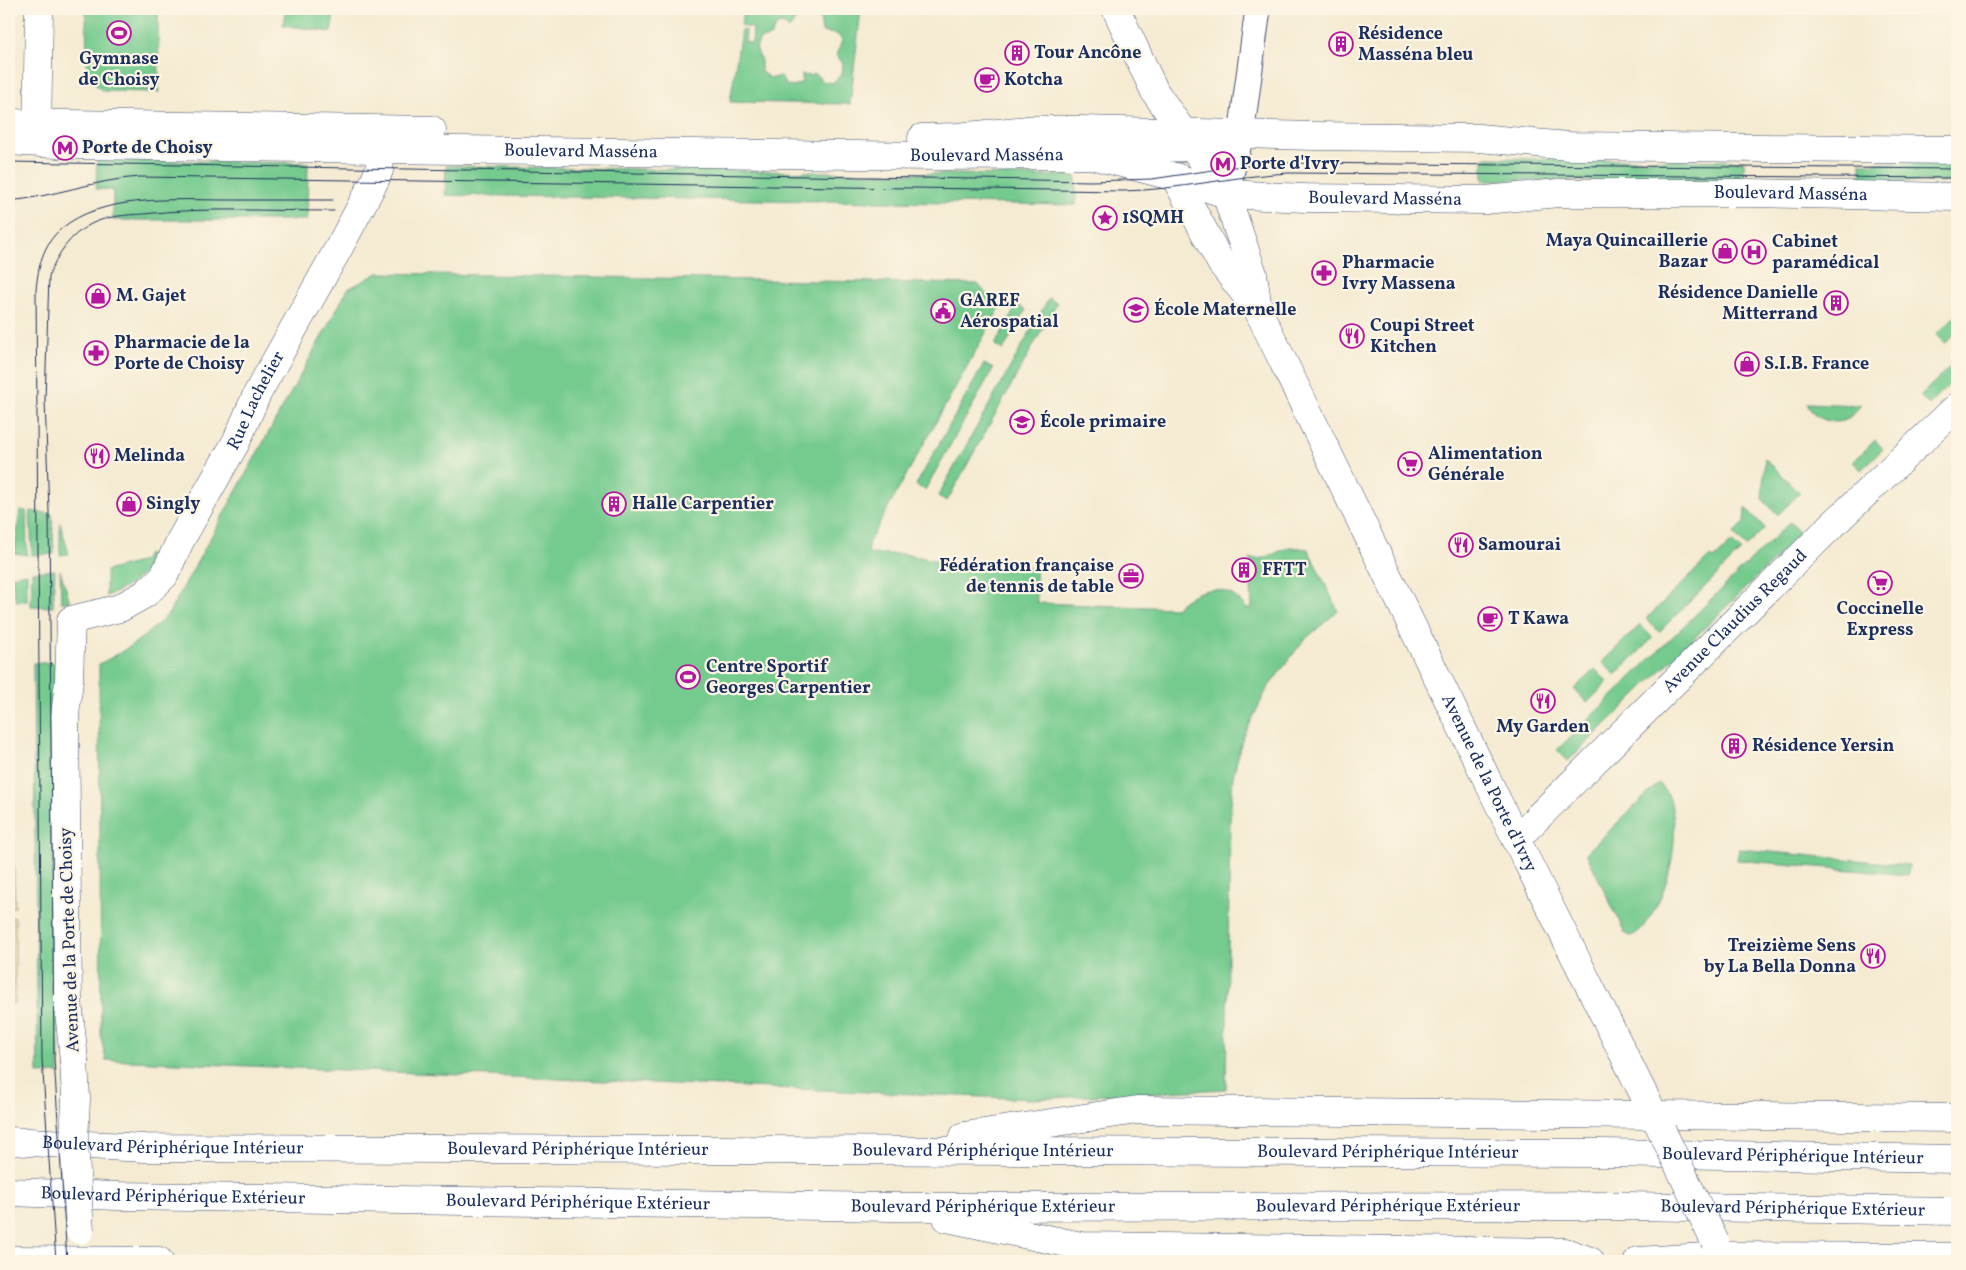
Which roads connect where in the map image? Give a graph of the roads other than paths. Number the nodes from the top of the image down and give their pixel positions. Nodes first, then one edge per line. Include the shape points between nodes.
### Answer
1 (39, 9) edge
2 (1116, 9) edge
3 (1258, 9) edge
4 (9, 123) edge
5 (38, 133) junction
6 (383, 139) junction
7 (9, 141) edge
8 (1188, 142) junction
9 (1239, 142) junction
10 (1957, 150) edge
11 (1100, 156) junction
12 (1175, 177) junction
13 (1226, 194) junction
14 (1957, 197) edge
15 (1258, 310) junction
16 (1957, 407) edge
17 (71, 620) joint
18 (1516, 838) junction
19 (1957, 1118) edge
20 (1658, 1123) junction
21 (9, 1141) edge
22 (876, 1149) junction
23 (1957, 1159) edge
24 (9, 1192) edge
25 (891, 1207) junction
26 (1957, 1211) edge
27 (1720, 1253) edge
28 (1957, 1257) edge
29 (9, 1260) edge
30 (43, 1260) edge
31 (85, 1260) edge
32 (159, 1261) edge
33 (1590, 1261) edge
34 (1638, 1261) edge

1 - 5 main road
2 - 8 main road, Avenue de la Porte d'Ivry via 1155,92
3 - 9 street
4 - 5 main road, Boulevard Masséna
5 - 6 main road, Boulevard Masséna
5 - 7 main road, Boulevard Masséna
6 - 8 main road, Boulevard Masséna via 905,138 1028,130
6 - 11 main road, Boulevard Masséna via 933,156
6 - 17 main road, Rue Lachelier via 379,170 370,188 257,394 236,442 164,576 145,594 120,608
8 - 9 main road, Boulevard Masséna
8 - 11 street via 1118,150
8 - 13 main road, Avenue de la Porte d'Ivry
9 - 10 main road, Boulevard Masséna via 1479,138 1568,146
9 - 13 street
11 - 12 main road, Boulevard Masséna
12 - 13 main road, Boulevard Masséna
12 - 15 main road, Avenue de la Porte d'Ivry via 1221,263
13 - 14 main road, Boulevard Masséna via 1485,200 1558,194 1770,193
13 - 15 main road, Avenue de la Porte d'Ivry via 1253,274
15 - 18 main road, Avenue de la Porte d'Ivry
16 - 18 main road, Avenue Claudius Regaud via 1828,529
17 - 31 main road, Avenue de la Porte de Choisy, bridge via 65,726 68,1001 76,1099 74,1142
18 - 20 main road, Avenue de la Porte d'Ivry
19 - 20 main road
20 - 22 main road via 1137,1110
20 - 27 main road, Avenue de la Porte d'Ivry, bridge
21 - 22 main road, Boulevard Périphérique Intérieur via 145,1148
22 - 23 main road, Boulevard Périphérique Intérieur via 1601,1153
24 - 25 main road, Boulevard Périphérique Extérieur
25 - 26 main road, Boulevard Périphérique Extérieur via 1627,1206
25 - 33 main road via 1082,1246 1565,1252
27 - 28 main road
27 - 34 main road
29 - 30 main road
30 - 31 main road
31 - 32 main road

